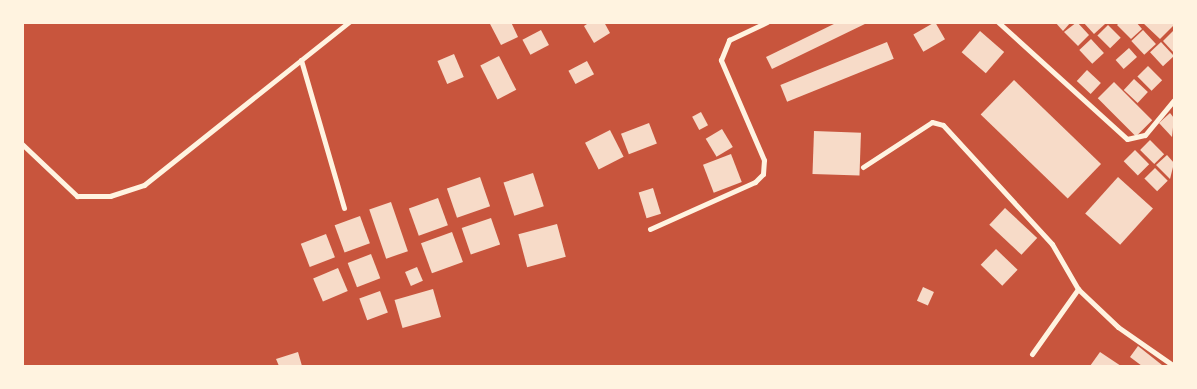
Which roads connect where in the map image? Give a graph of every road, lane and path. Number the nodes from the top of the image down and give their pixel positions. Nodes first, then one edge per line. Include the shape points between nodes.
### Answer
1 (349, 22) edge
2 (767, 22) edge
3 (998, 22) edge
4 (301, 60) junction
5 (1174, 100) edge
6 (22, 144) edge
7 (863, 167) dead end
8 (344, 208) dead end
9 (650, 229) dead end
10 (1078, 289) junction
11 (1032, 354) dead end
12 (1174, 366) edge

1 - 4 street
2 - 9 street via 730,40 721,60 764,160 763,174 755,182
3 - 5 street via 1127,139 1144,135
4 - 6 street via 204,134 162,175 119,193 77,196
4 - 8 street
7 - 10 street via 932,122 943,125 1052,244
10 - 11 street
10 - 12 street via 1118,327

